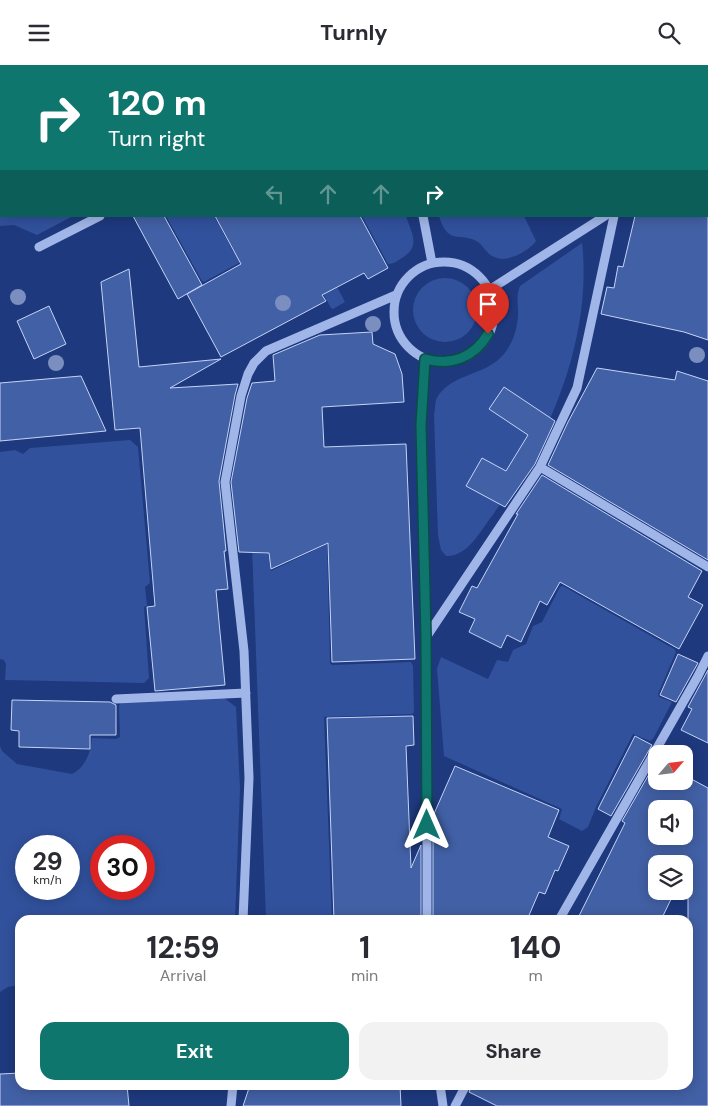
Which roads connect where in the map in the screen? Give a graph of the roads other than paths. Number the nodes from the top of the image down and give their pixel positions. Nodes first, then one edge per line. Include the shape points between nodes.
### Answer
1 (98, 217) edge
2 (424, 217) edge
3 (603, 217) edge
4 (614, 217) edge
5 (39, 247) dead end
6 (432, 263) junction
7 (489, 290) junction
8 (396, 295) junction
9 (425, 359) junction
10 (540, 467) junction
11 (708, 567) edge
12 (426, 637) junction
13 (708, 656) edge
14 (246, 693) junction
15 (116, 699) dead end
16 (243, 915) edge
17 (427, 915) edge
18 (562, 915) edge
19 (233, 1090) edge
20 (441, 1090) edge
21 (463, 1090) edge
22 (232, 1106) edge
23 (443, 1106) edge
24 (455, 1106) edge

1 - 5 street
2 - 6 street
3 - 7 street
4 - 10 street via 577,388
6 - 7 street via 454,261 466,266 476,272
6 - 8 street via 408,277
7 - 9 street via 494,308 493,321 481,346 450,362
8 - 9 street via 394,324 406,347
8 - 14 street via 266,351 248,373 226,482
9 - 12 street via 421,425
10 - 11 street
10 - 12 street
12 - 17 street
13 - 18 street
14 - 15 street
14 - 16 street via 249,778
19 - 22 street
20 - 23 street
21 - 24 street

